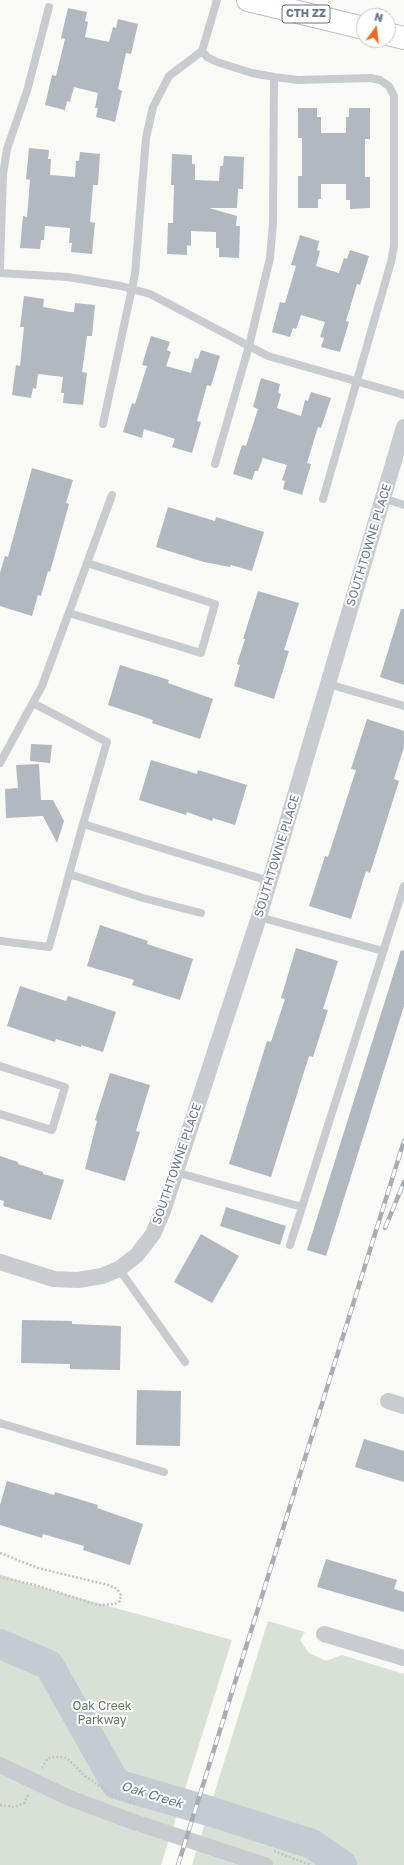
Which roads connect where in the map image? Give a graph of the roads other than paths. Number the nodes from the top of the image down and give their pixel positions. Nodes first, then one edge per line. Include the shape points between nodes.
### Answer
1 (217, 0) edge
2 (248, 0) edge
3 (48, 7) dead end
4 (356, 26) edge
5 (202, 51) junction
6 (274, 77) junction
7 (0, 268) edge
8 (0, 273) edge
9 (132, 289) junction
10 (249, 346) junction
11 (357, 382) junction
12 (404, 395) edge
13 (103, 424) dead end
14 (404, 427) edge
15 (215, 464) dead end
16 (112, 495) dead end
17 (383, 498) junction
18 (324, 499) dead end
19 (404, 505) edge
20 (87, 563) junction
21 (69, 613) junction
22 (328, 684) junction
23 (33, 703) junction
24 (404, 706) edge
25 (0, 763) edge
26 (83, 824) junction
27 (69, 874) junction
28 (270, 881) junction
29 (404, 886) edge
30 (201, 912) dead end
31 (259, 917) junction
32 (0, 941) edge
33 (384, 951) junction
34 (0, 1066) edge
35 (0, 1114) edge
36 (176, 1172) junction
37 (302, 1207) junction
38 (290, 1245) dead end
39 (0, 1262) edge
40 (118, 1269) junction
41 (185, 1362) dead end
42 (388, 1401) dead end
43 (404, 1406) edge
44 (0, 1423) edge
45 (164, 1472) dead end
46 (324, 1634) dead end
47 (404, 1658) edge
48 (0, 1765) edge
49 (265, 1865) edge

1 - 5 lane
2 - 4 main road, CTH ZZ
3 - 7 lane via 27,91 7,149 3,174
5 - 6 lane via 217,62
5 - 9 lane via 169,76 153,107 146,138
6 - 10 lane via 273,223 270,258
6 - 11 lane via 298,80 370,78 380,80 389,86 394,96 394,246
8 - 9 lane via 68,277
9 - 10 lane via 150,294
9 - 13 lane
10 - 11 lane via 268,356
10 - 15 lane
11 - 12 lane
11 - 18 lane
14 - 17 street, SOUTHTOWNE PLACE
16 - 20 lane
17 - 19 lane
17 - 22 street, SOUTHTOWNE PLACE
20 - 21 lane
20 - 21 lane via 215,604 200,653
21 - 23 lane via 42,686
22 - 24 lane
22 - 28 street, SOUTHTOWNE PLACE
23 - 25 lane
23 - 26 lane via 107,742
26 - 27 lane
26 - 28 lane
27 - 30 lane via 143,898
27 - 32 lane via 49,947
28 - 31 street, SOUTHTOWNE PLACE
29 - 33 lane
31 - 33 lane
31 - 36 street, SOUTHTOWNE PLACE
33 - 37 lane
34 - 35 lane via 65,1087 52,1130
36 - 37 lane
36 - 40 street, SOUTHTOWNE PLACE via 153,1234 137,1255
37 - 38 lane
39 - 40 street, SOUTHTOWNE PLACE via 54,1279 78,1280 102,1276
40 - 41 lane
42 - 43 street
44 - 45 lane
46 - 47 street
48 - 49 street via 67,1797

